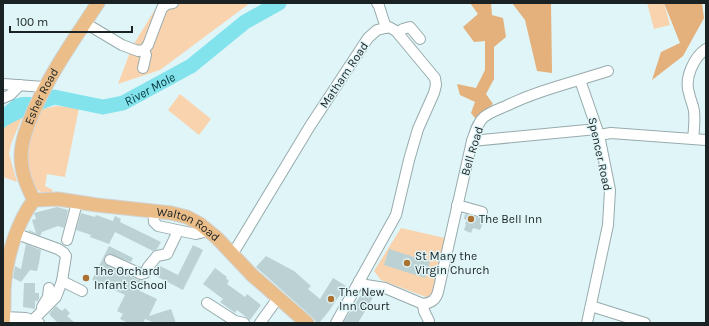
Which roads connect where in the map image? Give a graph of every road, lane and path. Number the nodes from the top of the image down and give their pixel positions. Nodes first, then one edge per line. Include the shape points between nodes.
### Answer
1 (98, 3) edge
2 (173, 3) edge
3 (377, 3) edge
4 (85, 23) junction
5 (386, 28) junction
6 (398, 34) junction
7 (420, 39) dead end
8 (705, 48) edge
9 (144, 50) junction
10 (143, 68) dead end
11 (608, 71) dead end
12 (580, 80) junction
13 (3, 84) edge
14 (20, 85) junction
15 (43, 91) junction
16 (3, 98) edge
17 (598, 132) junction
18 (693, 139) junction
19 (706, 140) edge
20 (472, 141) junction
21 (34, 200) junction
22 (77, 203) junction
23 (457, 206) junction
24 (153, 211) junction
25 (482, 212) dead end
26 (209, 230) junction
27 (178, 231) junction
28 (17, 234) junction
29 (67, 240) dead end
30 (7, 248) edge
31 (232, 255) junction
32 (110, 260) dead end
33 (62, 281) junction
34 (358, 281) junction
35 (49, 288) dead end
36 (82, 291) dead end
37 (278, 298) junction
38 (206, 303) dead end
39 (423, 304) junction
40 (591, 306) junction
41 (8, 320) edge
42 (429, 321) dead end
43 (36, 322) edge
44 (244, 323) edge
45 (260, 323) edge
46 (307, 323) edge
47 (336, 323) edge
48 (587, 323) edge
49 (645, 323) edge

1 - 4 main road, Esher Road
2 - 9 street via 162,8
3 - 5 street
4 - 9 street via 131,50
4 - 15 main road, Esher Road
5 - 6 street via 389,27
5 - 31 street, Matham Road via 377,30 368,38 310,126
6 - 7 street via 410,27
6 - 34 street via 435,78 436,85 416,136 396,215
8 - 18 street via 695,62 687,83 694,112
9 - 10 street via 146,54
11 - 12 street, Bell Road
12 - 17 street, Spencer Road
12 - 20 street, Bell Road via 542,91 489,114 479,123
13 - 14 street
14 - 15 street
14 - 16 street
15 - 21 main road, Esher Road via 24,135 21,158 28,190
17 - 18 street
17 - 20 street
17 - 40 street, Spencer Road via 610,190 608,225
18 - 19 street
20 - 23 street, Bell Road
21 - 22 main road, Walton Road via 58,199
21 - 28 main road via 22,218
22 - 24 main road, Walton Road
22 - 29 street
23 - 25 street
23 - 39 street, Bell Road via 437,296 431,302
24 - 26 main road, Walton Road via 187,217
24 - 27 street via 154,222 158,226
26 - 27 street via 196,234
26 - 31 main road, Walton Road
27 - 32 street via 167,254 157,256 145,273 141,274
28 - 30 main road
28 - 33 street via 64,252 66,256
30 - 41 main road via 5,278
31 - 37 main road, Walton Road
33 - 36 street
33 - 43 street via 56,297
34 - 39 street via 385,288
34 - 47 street
35 - 43 street via 46,303
37 - 45 street
37 - 46 main road, Walton Road
38 - 44 street via 235,321
39 - 42 street
40 - 48 street, Spencer Road
40 - 49 street
41 - 43 street via 26,318

